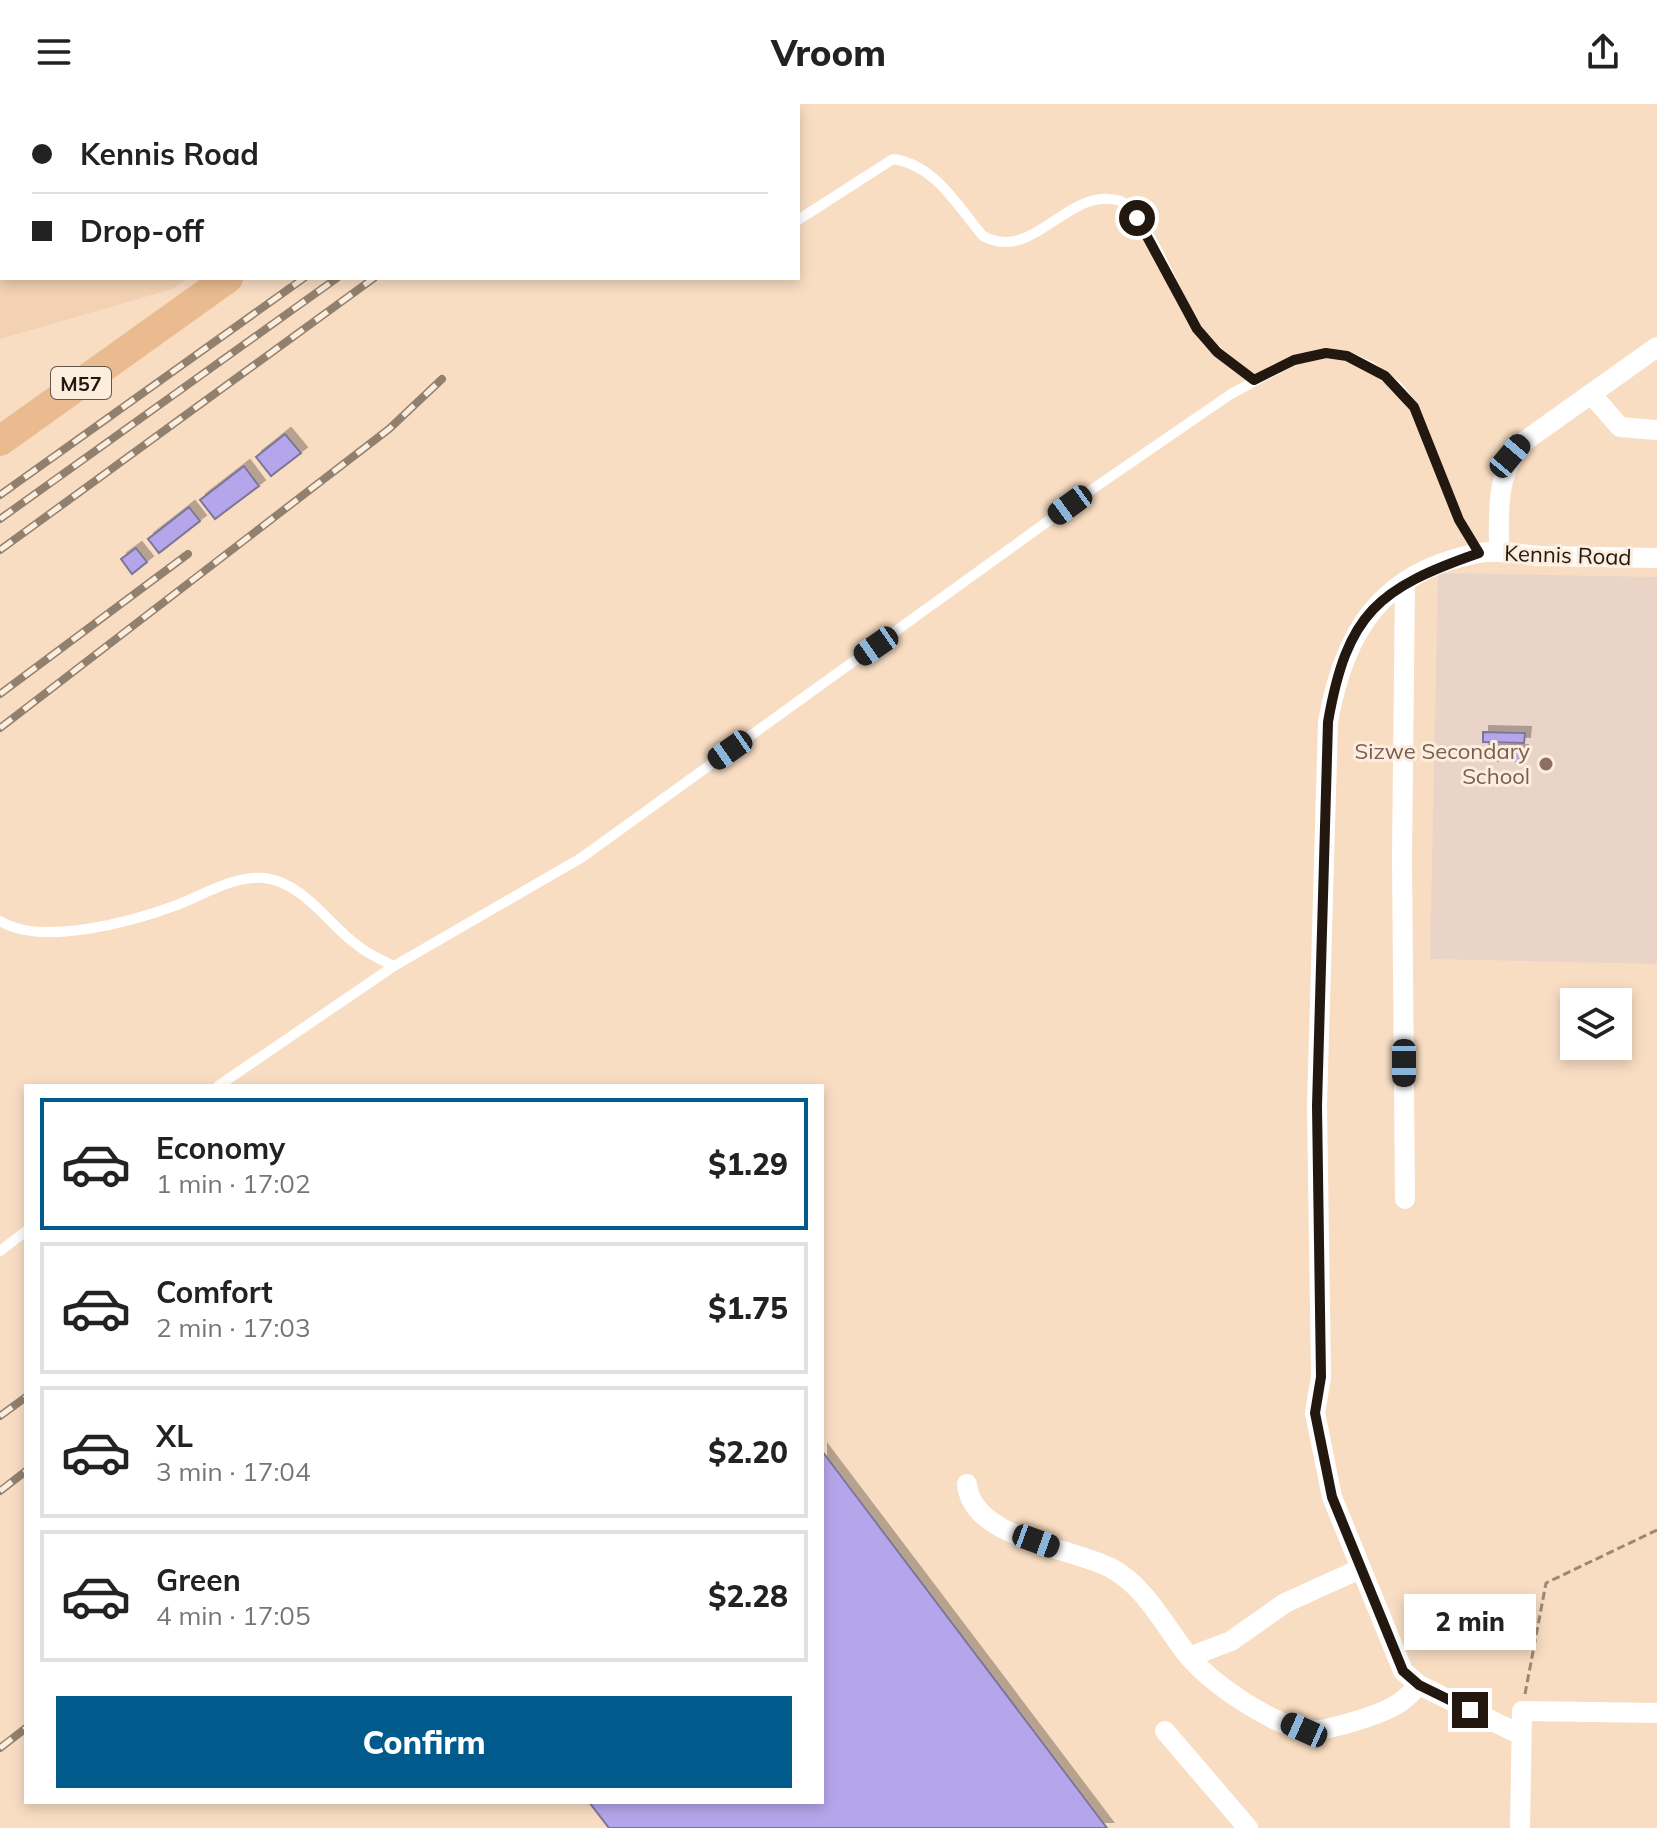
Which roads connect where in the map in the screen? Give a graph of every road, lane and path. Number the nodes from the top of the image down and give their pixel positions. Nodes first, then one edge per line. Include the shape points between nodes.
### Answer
1 (800, 219) edge
2 (208, 280) edge
3 (225, 280) edge
4 (1657, 347) edge
5 (1254, 380) junction
6 (1592, 395) junction
7 (0, 430) edge
8 (1657, 430) edge
9 (0, 441) edge
10 (1489, 552) junction
11 (1657, 558) edge
12 (1405, 582) junction
13 (0, 921) edge
14 (394, 966) junction
15 (221, 1084) edge
16 (1405, 1199) dead end
17 (24, 1233) edge
18 (0, 1251) edge
19 (967, 1484) dead end
20 (1657, 1530) edge
21 (1360, 1569) junction
22 (1189, 1657) junction
23 (1419, 1685) junction
24 (1522, 1711) junction
25 (1657, 1713) edge
26 (1165, 1731) dead end
27 (1521, 1735) junction
28 (1248, 1828) edge
29 (1520, 1828) edge

1 - 5 lane via 893,159 933,175 983,236 994,241 1020,241 1091,198 1121,201 1153,241 1206,341
2 - 7 main road, M57
3 - 9 main road, M57
4 - 6 street
5 - 10 lane, Kennis Road via 1294,360 1326,353 1347,356 1385,376 1414,407 1459,520
5 - 14 lane, Kennis Road via 1094,488 581,858
6 - 8 street via 1620,427
6 - 10 street via 1510,456 1500,482
10 - 11 street, Kennis Road
10 - 12 street, Kennis Road
12 - 16 street
12 - 21 street, Kennis Road via 1361,623 1337,676 1328,722 1317,1106 1321,1377 1315,1413 1332,1497
13 - 14 lane via 25,931 93,927 265,878 288,886 358,946
14 - 15 lane, Kennis Road
17 - 18 lane
19 - 22 street via 975,1511 997,1526 1111,1568 1130,1582
20 - 24 path via 1546,1583
21 - 22 street via 1285,1603 1231,1641
21 - 23 street via 1393,1654
22 - 23 street via 1222,1690 1304,1730 1382,1712
23 - 27 street
24 - 25 street
24 - 27 street
26 - 28 street
27 - 29 street

